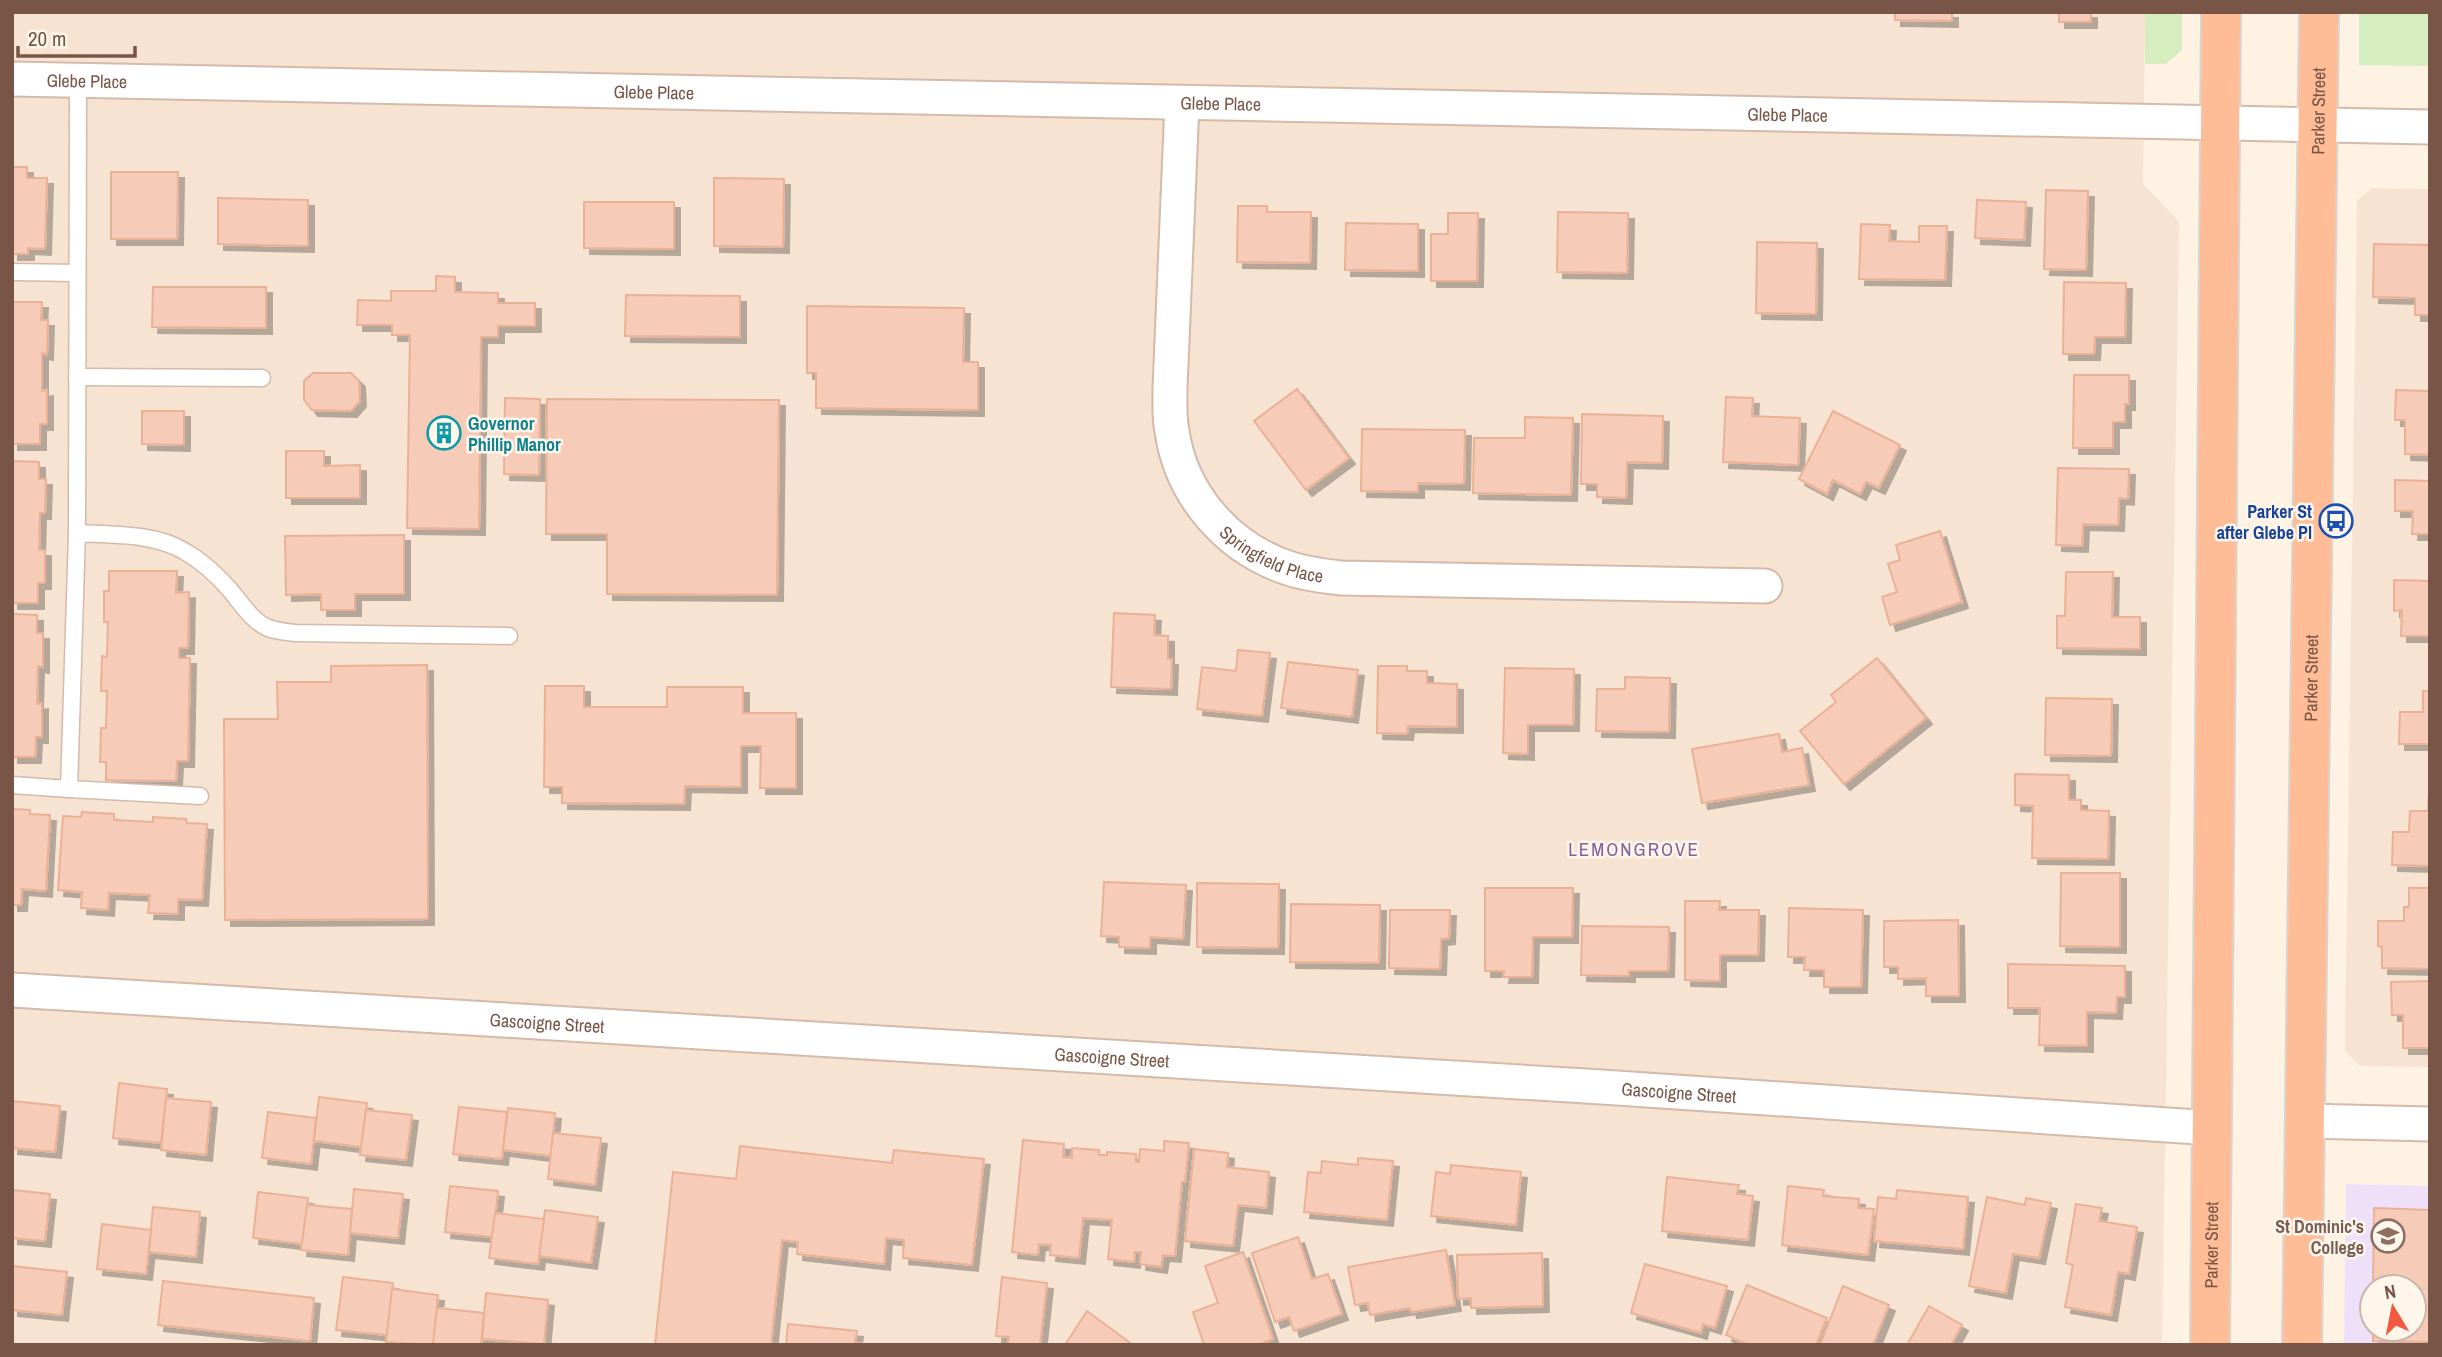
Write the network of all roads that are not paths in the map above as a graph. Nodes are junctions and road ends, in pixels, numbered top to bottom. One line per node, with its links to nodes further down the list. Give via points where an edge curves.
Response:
1 (2221, 12): 6 (highway, Parker Street)
2 (2319, 12): 7 (highway, Parker Street)
3 (12, 79): 4 (street, Glebe Place)
4 (78, 80): 5 (street, Glebe Place); 10 (lane)
5 (1182, 103): 6 (street, Glebe Place); 14 (street, Springfield Place, via 1171,431 1194,494 1226,532 1288,568 1341,579)
6 (2220, 124): 7 (street, Glebe Place); 22 (highway, Parker Street)
7 (2318, 125): 8 (street, Glebe Place); 20 (highway, Parker Street)
8 (2430, 127)
9 (12, 272): 10 (lane)
10 (78, 273): 11 (lane)
11 (77, 376): 12 (lane); 13 (lane)
12 (262, 378)
13 (77, 533): 15 (lane, via 150,540 181,549 205,564 268,628 295,634); 17 (lane)
14 (1765, 586)
15 (509, 636)
16 (12, 785): 17 (lane)
17 (69, 789): 18 (lane)
18 (200, 796)
19 (12, 990): 22 (street, Gascoigne Street)
20 (2305, 1121): 21 (street); 24 (highway, Parker Street)
21 (2430, 1124)
22 (2212, 1128): 23 (highway, Parker Street)
23 (2210, 1345)
24 (2302, 1345)

